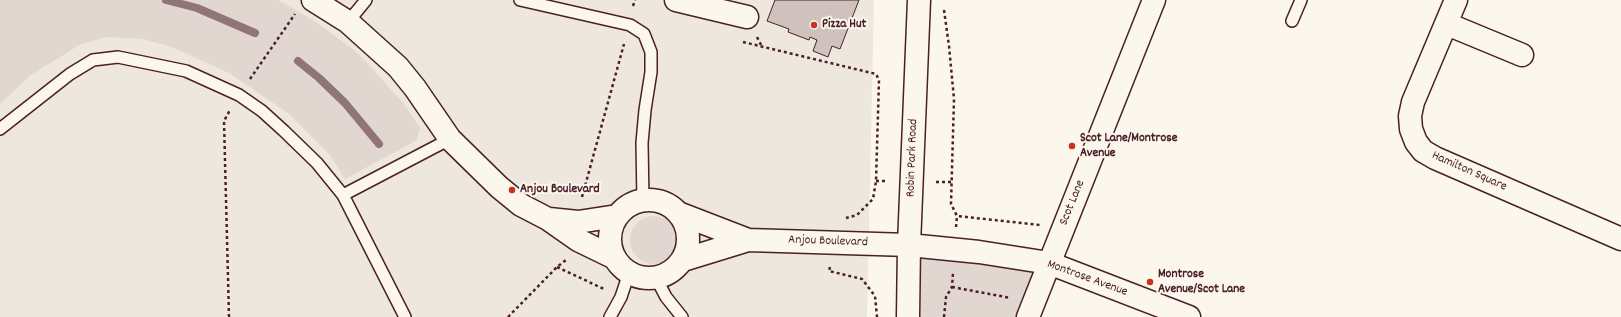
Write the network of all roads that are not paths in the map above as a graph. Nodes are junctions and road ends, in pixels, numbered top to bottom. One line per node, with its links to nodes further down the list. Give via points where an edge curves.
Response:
1 (366, 0): 11 (lane)
2 (520, 0): 17 (lane, via 630,25 644,34 651,52 651,72 642,144)
3 (676, 0): 9 (street)
4 (919, 0): 23 (street, Robin Park Road)
5 (1154, 0): 25 (street, Scot Lane)
6 (1301, 0): 10 (lane)
7 (1456, 0): 12 (street, Hamilton Square)
8 (305, 6): 11 (street)
9 (747, 17)
10 (1292, 21)
11 (348, 22): 15 (street, via 398,67)
12 (1447, 24): 13 (street); 21 (street, Hamilton Square, via 1413,102 1410,122 1416,142 1435,158)
13 (1522, 55)
14 (0, 129): 16 (lane, via 70,74 93,60 118,57 186,71 239,95 290,136 318,163)
15 (450, 139): 16 (lane); 20 (street, via 521,205)
16 (343, 195): 29 (lane)
17 (643, 201): 18 (street, Anjou Boulevard, via 656,201 668,205); 19 (street, via 633,203)
18 (678, 213): 22 (street, Anjou Boulevard); 24 (street, Anjou Boulevard, via 684,221 689,241)
19 (617, 216): 20 (street); 26 (street, via 610,236 611,248)
20 (578, 231): 26 (street)
21 (1621, 239)
22 (748, 240): 23 (street, Anjou Boulevard); 24 (street, Anjou Boulevard)
23 (909, 245): 25 (street, Montrose Avenue, via 979,252); 32 (street, Robin Park Road)
24 (683, 260): 27 (street, Anjou Boulevard, via 667,275)
25 (1049, 264): 28 (street, Scot Lane); 33 (street, Montrose Avenue)
26 (622, 265): 27 (street, via 647,279); 30 (lane, via 621,297)
27 (656, 278): 31 (lane, via 666,298)
28 (1031, 310)
29 (405, 317)
30 (610, 317)
31 (682, 317)
32 (908, 317)
33 (1189, 317)

